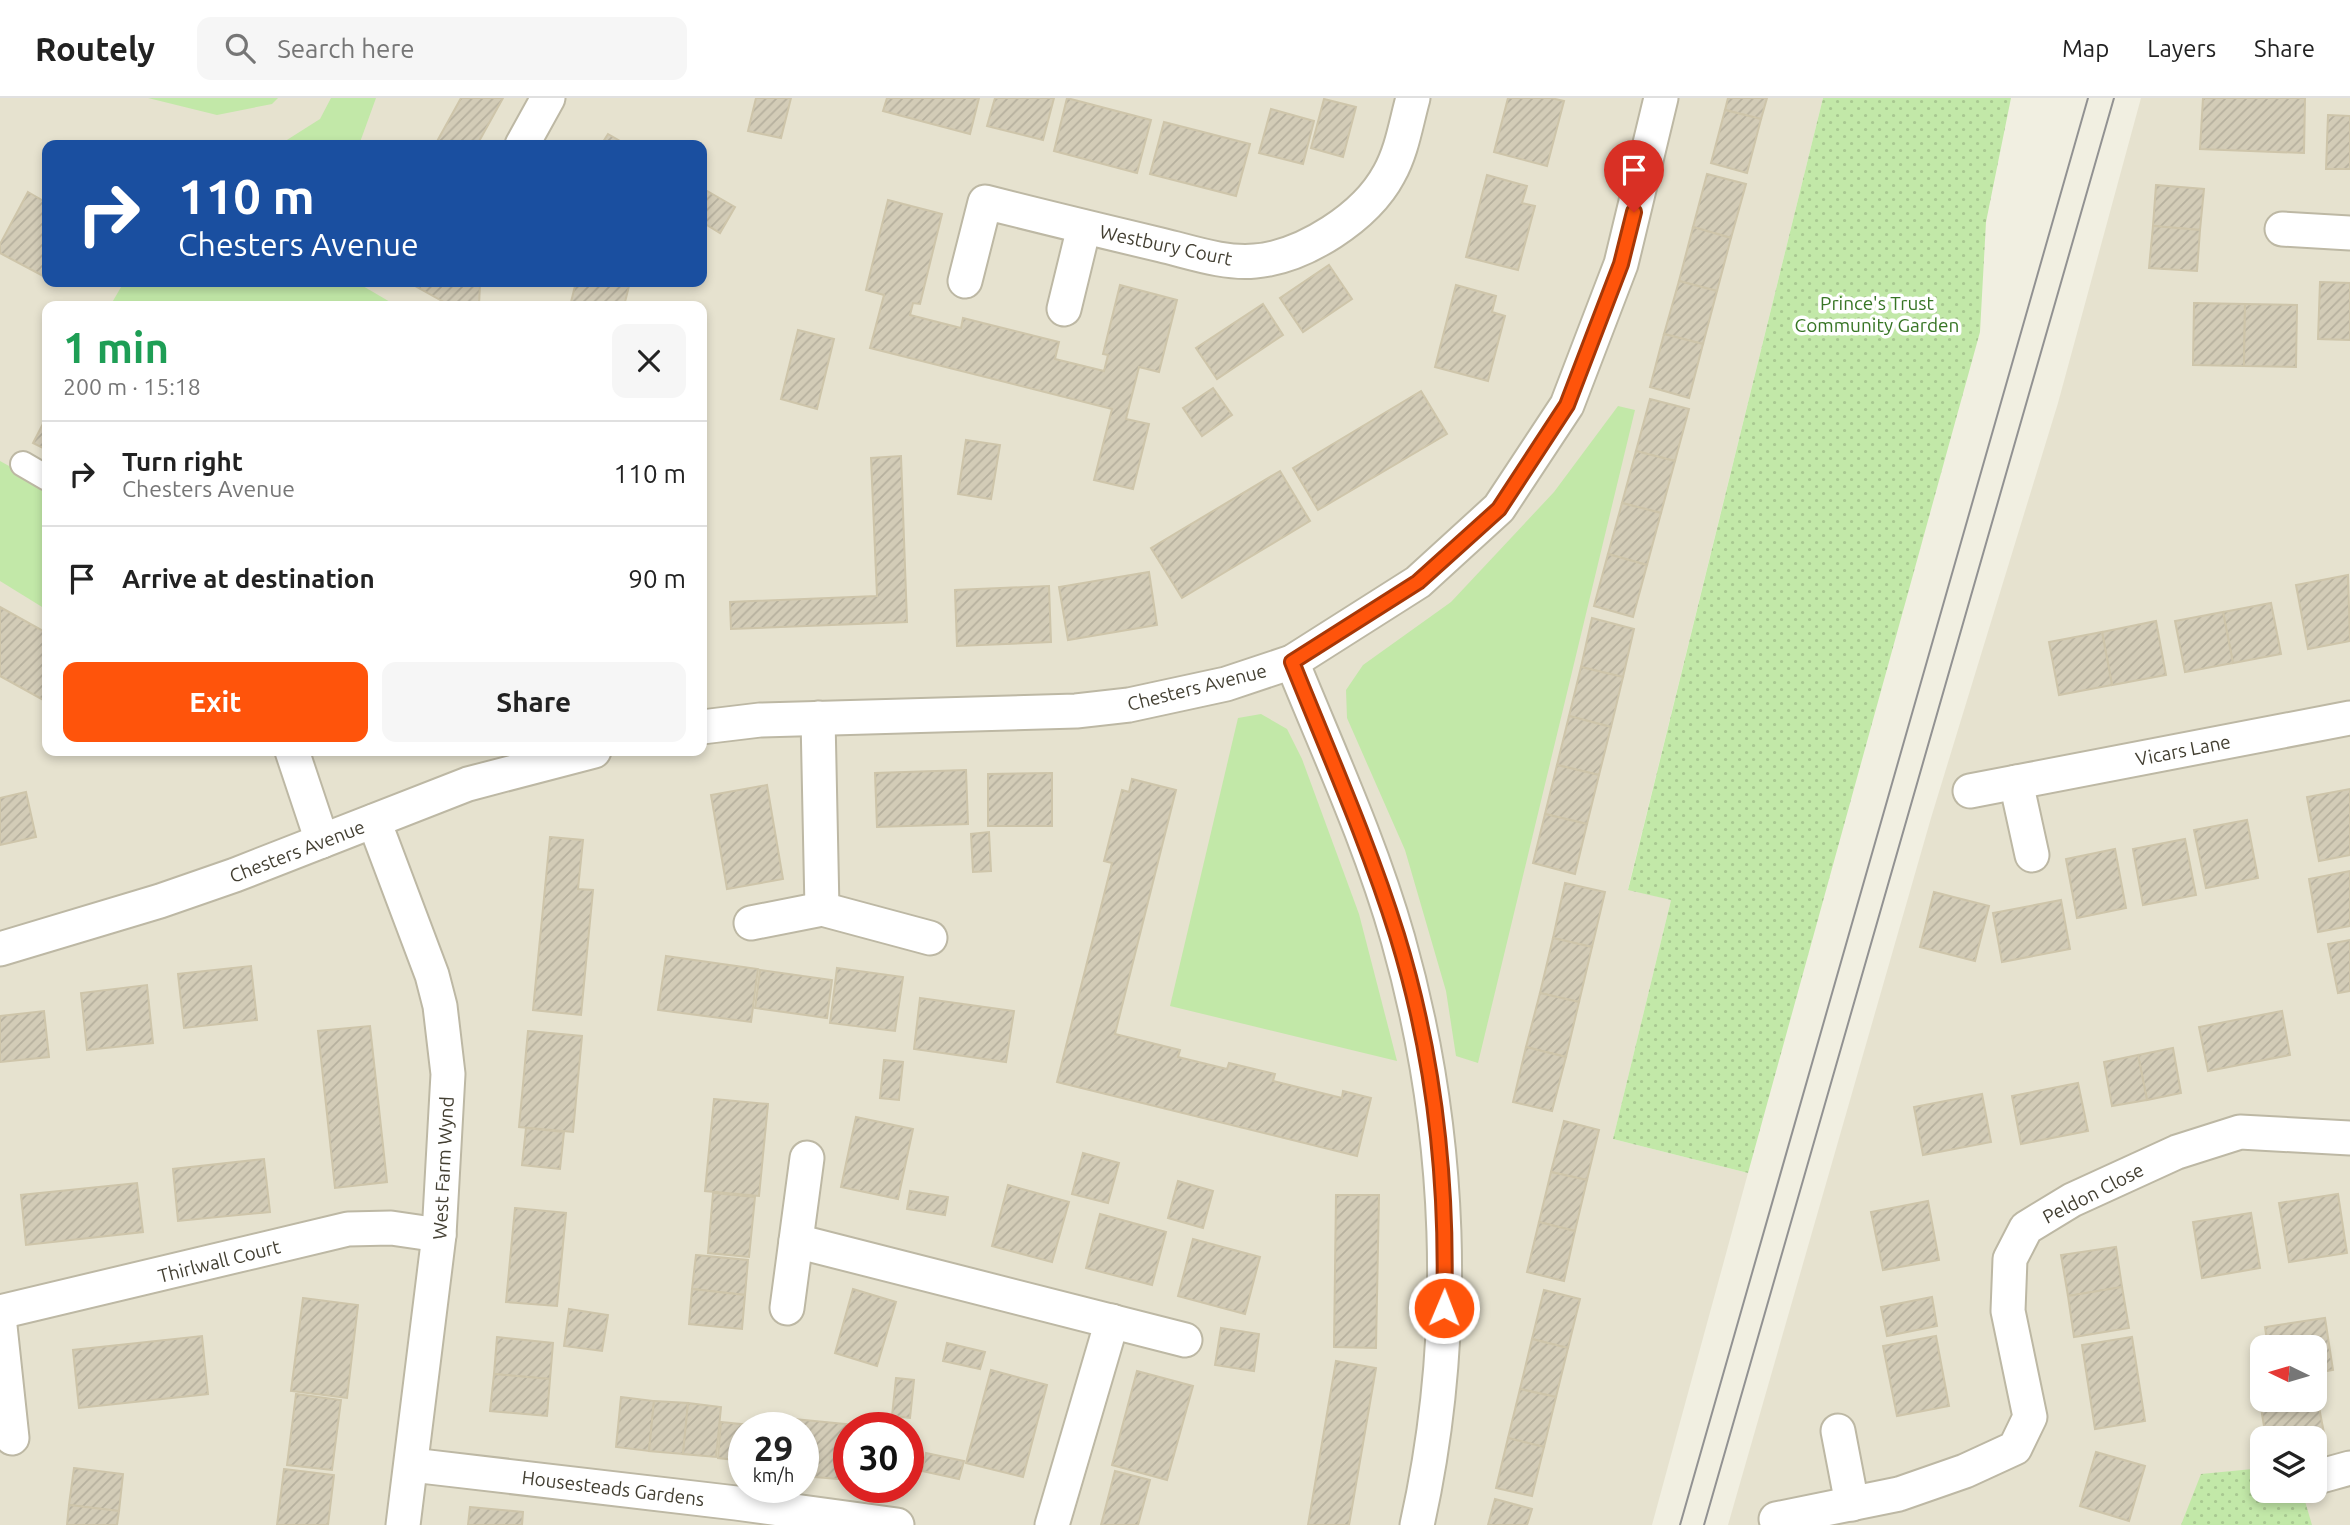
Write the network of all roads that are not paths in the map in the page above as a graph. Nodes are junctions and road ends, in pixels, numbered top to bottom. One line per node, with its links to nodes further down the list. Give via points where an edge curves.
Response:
1 (548, 98): 4 (street)
2 (1413, 98): 5 (street, Westbury Court, via 1390,174 1374,197 1355,216 1291,253 1253,262 1234,261)
3 (1661, 98): 12 (street, Chesters Avenue, via 1621,264 1567,405 1499,509 1418,582)
4 (525, 140)
5 (1084, 227): 8 (street, Westbury Court, via 985,202); 9 (street, Westbury Court)
6 (2282, 229): 7 (street)
7 (2350, 233)
8 (965, 281)
9 (1064, 309)
10 (23, 464): 11 (street)
11 (42, 475)
12 (1292, 662): 13 (street, Chesters Avenue, via 1226,684 1129,705 1076,711); 44 (street, via 1398,937 1438,1132 1444,1210 1443,1351 1437,1415)
13 (818, 718): 15 (street, Chesters Avenue); 23 (street)
14 (2350, 718): 18 (street, Vicars Lane)
15 (707, 726)
16 (294, 756): 21 (street)
17 (575, 756): 20 (street, Chesters Avenue, via 468,784)
18 (2016, 782): 19 (street, Vicars Lane); 22 (street)
19 (1970, 790)
20 (374, 821): 21 (street, Chesters Avenue); 29 (street, West Farm Wynd, via 422,945 440,1006 448,1074)
21 (322, 841): 26 (street, Chesters Avenue, via 160,901)
22 (2032, 855)
23 (822, 909): 24 (street); 25 (street)
24 (751, 923)
25 (930, 938)
26 (0, 948)
27 (2350, 1139): 39 (street, Peldon Close, via 2240,1132 2177,1152 2073,1200 2026,1228 2010,1259 2008,1311 2030,1417 2015,1448 1899,1494)
28 (807, 1158): 30 (street)
29 (439, 1235): 32 (street, Thirlwall Court, via 391,1228 348,1229); 38 (street, West Farm Wynd)
30 (796, 1241): 31 (street); 33 (street)
31 (787, 1308)
32 (0, 1312)
33 (1112, 1321): 35 (street); 43 (street)
34 (0, 1326): 37 (street)
35 (1185, 1340)
36 (1838, 1431): 39 (street)
37 (12, 1438)
38 (411, 1465): 41 (street, West Farm Wynd); 42 (street, Housesteads Gardens)
39 (1852, 1504): 40 (street, Peldon Close)
40 (1776, 1518)
41 (403, 1525)
42 (897, 1525)
43 (1052, 1525)
44 (1417, 1525)

